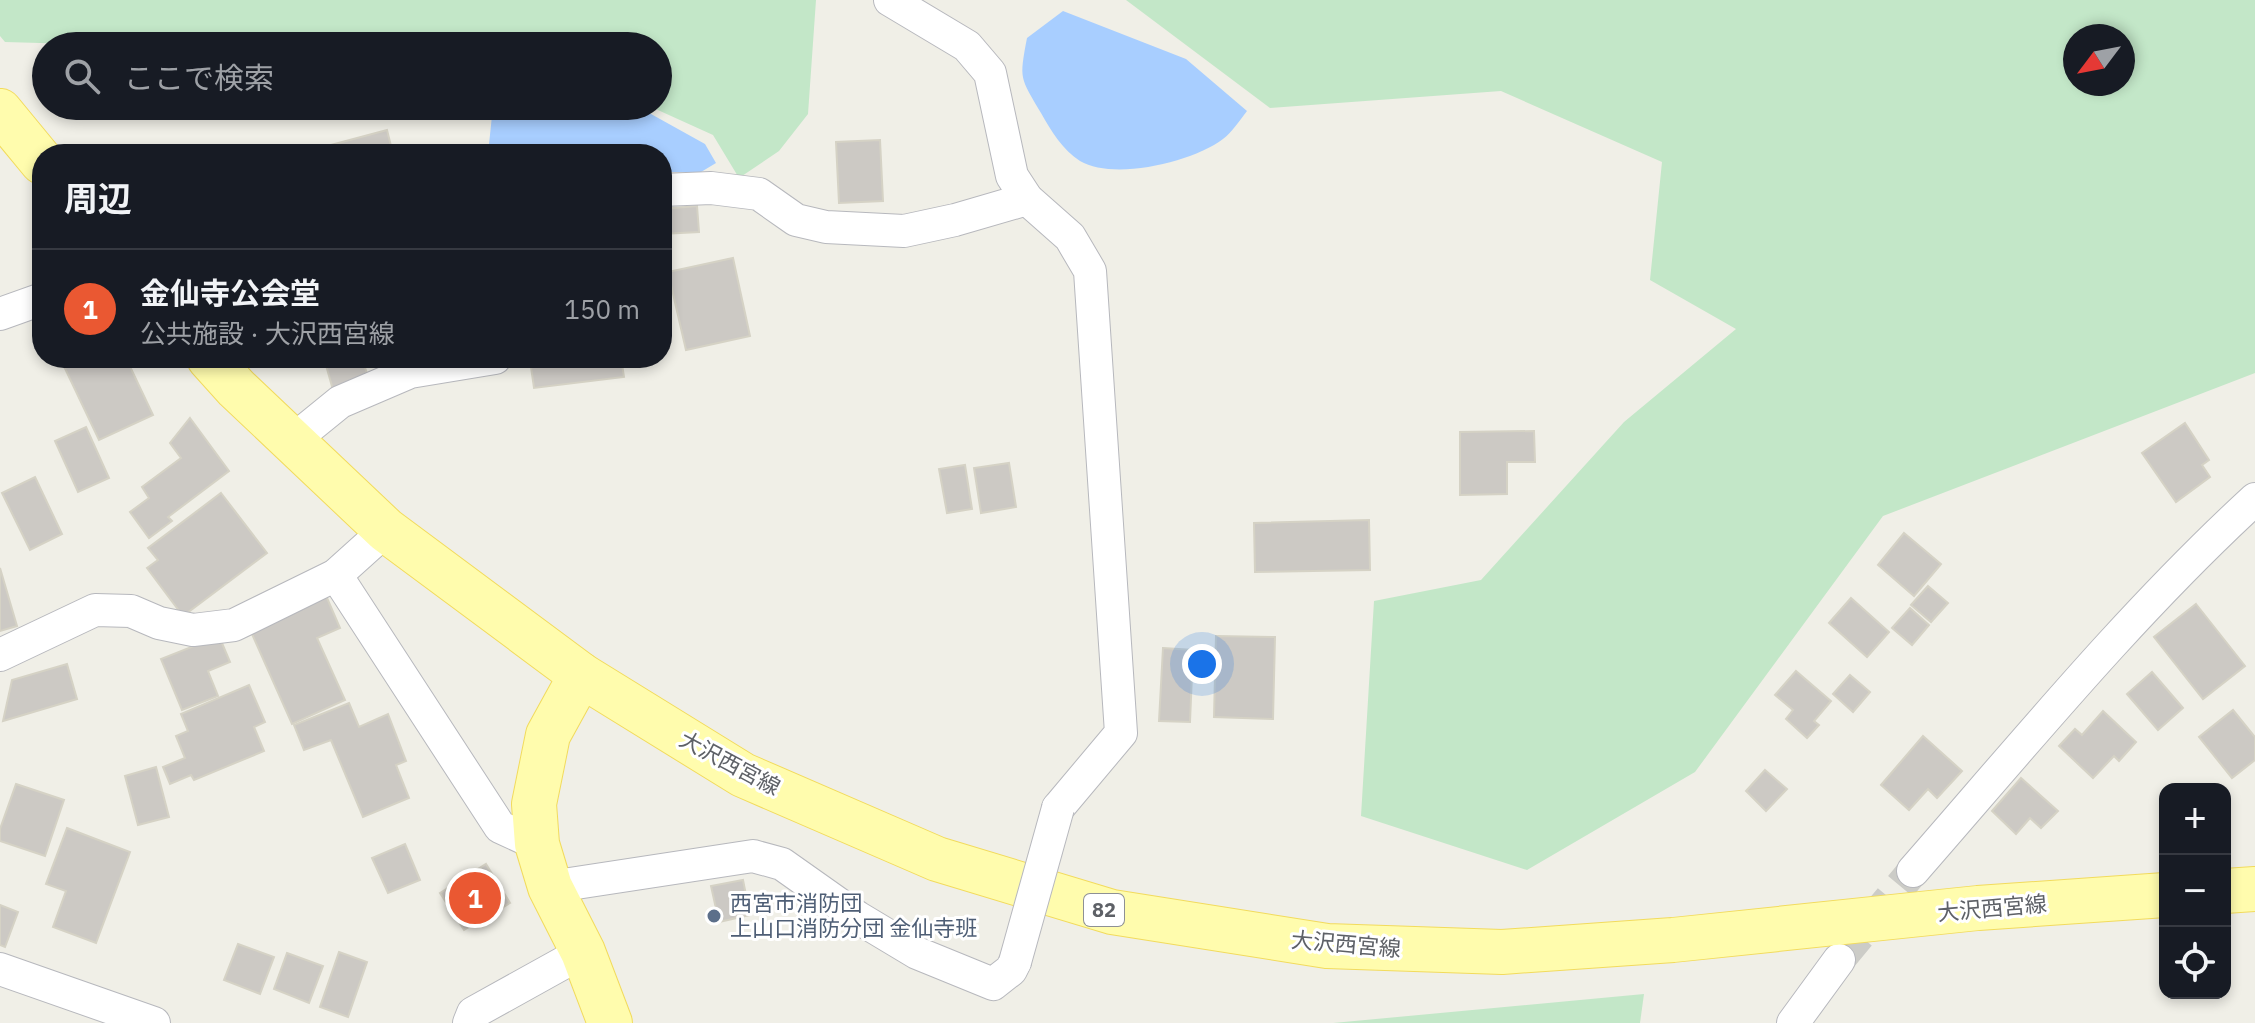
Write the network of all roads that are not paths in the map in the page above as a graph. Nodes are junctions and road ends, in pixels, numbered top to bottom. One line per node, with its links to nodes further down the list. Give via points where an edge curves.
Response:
1 (890, 0): 5 (street, via 967,46 990,73 1012,176)
2 (0, 111): 3 (main road)
3 (32, 150)
4 (672, 190): 5 (street, via 759,194 796,220 904,231)
5 (1027, 199): 18 (street, bridge, via 1070,237 1090,271 1121,733 1058,808 1011,970 993,984 929,958 857,917 782,864 753,856)
6 (32, 303): 7 (street)
7 (0, 314)
8 (218, 368): 10 (main road, 大沢西宮線 / 82)
9 (434, 368): 10 (street, via 410,372 340,402)
10 (292, 441): 12 (main road, 大沢西宮線 / 82)
11 (2255, 499): 17 (street, via 2096,663)
12 (386, 530): 13 (street); 15 (main road, 大沢西宮線 / 82)
13 (336, 575): 14 (street, via 234,625 193,630 131,611 95,610); 16 (street, via 500,827)
14 (0, 655)
15 (581, 675): 16 (main road, via 548,735 534,804); 21 (main road, 大沢西宮線 / 82, via 743,775 937,859 1112,912 1327,946 1502,952)
16 (537, 844): 18 (main road)
17 (1913, 871)
18 (550, 887): 22 (main road)
19 (2255, 889): 20 (main road)
20 (2231, 891)
21 (2159, 895)
22 (583, 952): 26 (street, via 473,1013); 27 (main road)
23 (1839, 960): 28 (street)
24 (0, 969): 25 (street)
25 (154, 1023)
26 (469, 1023)
27 (610, 1023)
28 (1793, 1023)

